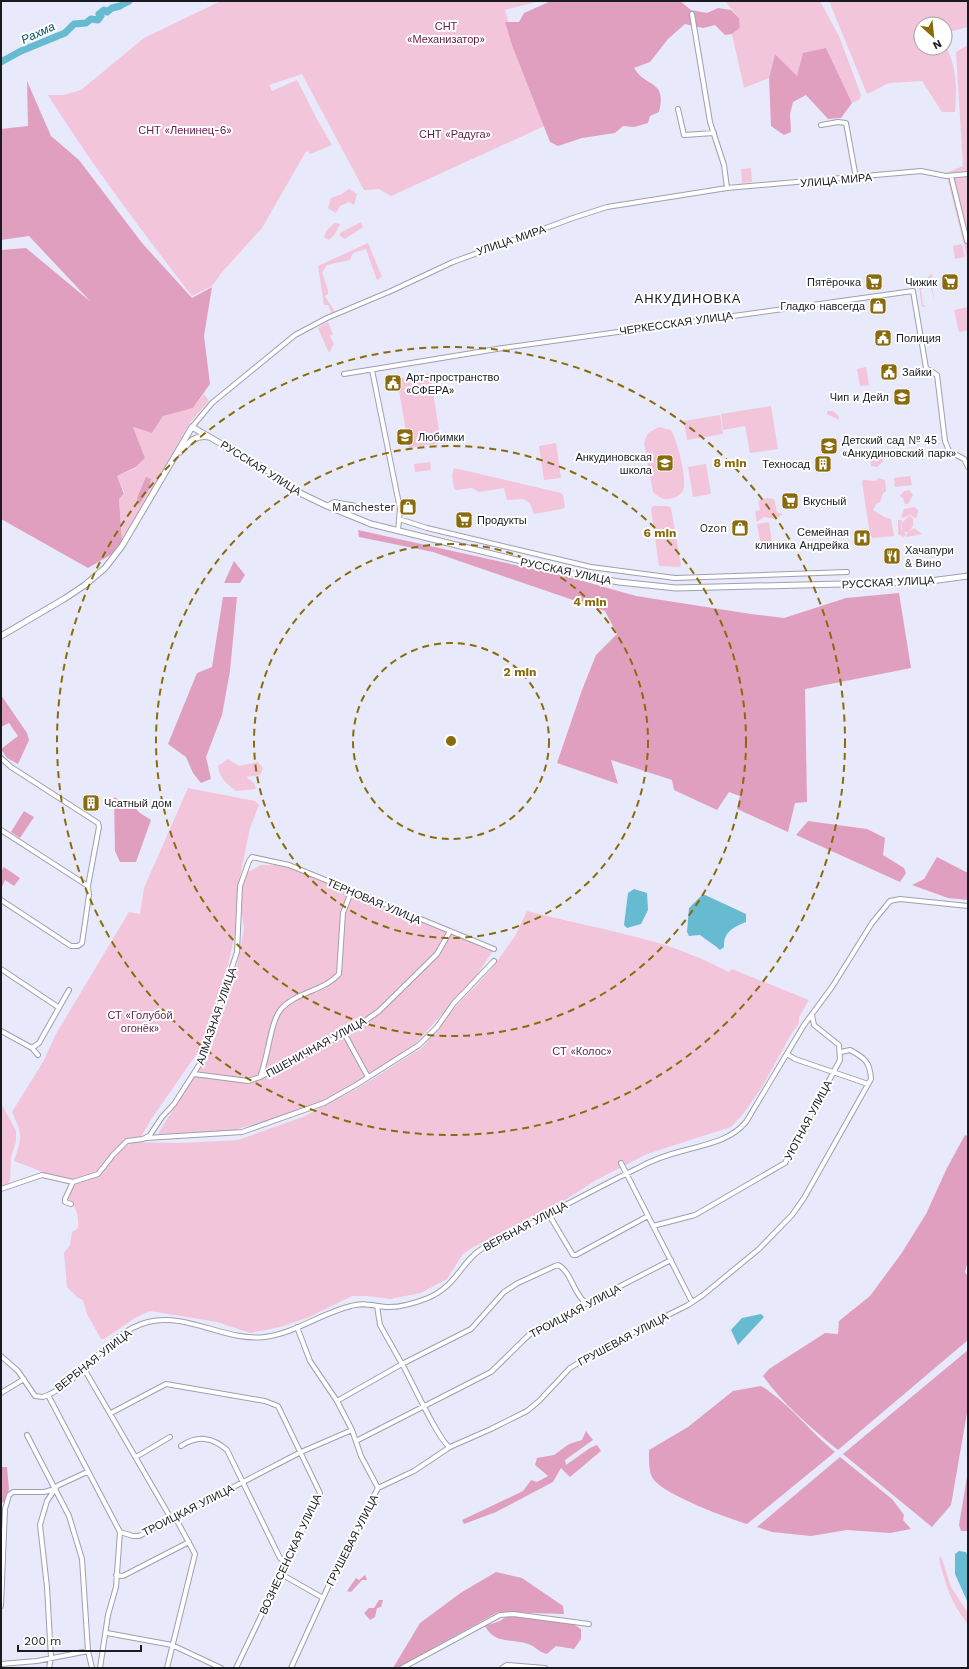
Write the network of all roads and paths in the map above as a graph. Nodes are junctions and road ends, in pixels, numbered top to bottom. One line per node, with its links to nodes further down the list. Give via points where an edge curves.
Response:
1 (692, 14): 4 (street)
2 (678, 109): 4 (street, via 684,135)
3 (821, 125): 7 (street, via 846,123)
4 (714, 133): 8 (street, via 724,165)
5 (968, 174): 6 (street, УЛИЦА МИРА)
6 (950, 176): 7 (street, УЛИЦА МИРА, via 921,172); 9 (street)
7 (856, 178): 8 (street, УЛИЦА МИРА)
8 (727, 188): 12 (street, УЛИЦА МИРА, via 608,206 467,256 295,335 218,398)
9 (967, 242)
10 (372, 370): 11 (street, ЧЕРКЕССКАЯ УЛИЦА); 15 (street, ЧЕРКЕССКАЯ УЛИЦА, via 504,348 912,291 926,368 937,375 945,441 949,451 964,459); 18 (street, via 400,509)
11 (344, 374)
12 (192, 427): 13 (street, РУССКАЯ УЛИЦА); 14 (street)
13 (216, 439): 14 (street, via 204,436 193,439); 16 (street, РУССКАЯ УЛИЦА, via 302,494)
14 (172, 460): 22 (street, via 122,546 105,568 64,599)
15 (968, 467)
16 (327, 506): 17 (street, via 334,502); 19 (street, РУССКАЯ УЛИЦА, via 371,524)
17 (356, 506)
18 (399, 519): 19 (street); 20 (street, via 591,567 675,578)
19 (398, 531): 21 (street, РУССКАЯ УЛИЦА, via 578,575 676,588 923,582)
20 (847, 572)
21 (968, 576)
22 (1, 636)
23 (2, 760): 26 (street, via 98,823)
24 (1, 830): 26 (street)
25 (250, 859): 27 (street, ТЕРНОВАЯ УЛИЦА, via 289,865); 46 (street, АЛМАЗНАЯ УЛИЦА, via 239,893 237,952 201,1062)
26 (88, 886): 28 (street, via 82,943 78,946 70,946)
27 (351, 892): 30 (street, ТЕРНОВАЯ УЛИЦА); 47 (street, via 343,913 339,974 334,980 291,1002 281,1010)
28 (1, 900)
29 (968, 906): 36 (street, ВЕРБНАЯ УЛИЦА, via 900,899 890,901 872,922)
30 (449, 932): 31 (street, ТЕРНОВАЯ УЛИЦА); 40 (street, ПШЕНИЧНАЯ УЛИЦА, via 437,954 389,1002)
31 (494, 950)
32 (494, 961): 48 (street, via 454,1003 428,1037)
33 (1, 969): 35 (street)
34 (69, 990): 35 (street)
35 (58, 1008): 37 (street)
36 (812, 1015): 42 (street, via 814,1025 839,1045); 43 (street, ВЕРБНАЯ УЛИЦА)
37 (51, 1019): 38 (street); 41 (street, via 39,1043)
38 (57, 1022)
39 (1, 1031): 41 (street)
40 (344, 1033): 47 (street, ПШЕНИЧНАЯ УЛИЦА); 48 (street)
41 (32, 1048): 44 (street)
42 (841, 1052): 45 (street, УЮТНАЯ УЛИЦА, via 840,1060); 49 (street, ГРУШЕВАЯ УЛИЦА, via 850,1050 861,1056 870,1067 871,1079)
43 (787, 1054): 45 (street); 52 (street, ВЕРБНАЯ УЛИЦА, via 740,1130 724,1138 683,1150)
44 (38, 1055)
45 (833, 1072): 49 (street); 58 (street, УЮТНАЯ УЛИЦА, via 785,1163 695,1215)
46 (194, 1074): 47 (street, ПШЕНИЧНАЯ УЛИЦА, via 248,1082); 50 (street, АЛМАЗНАЯ УЛИЦА)
47 (260, 1077)
48 (368, 1078): 50 (street, via 316,1106 249,1130 225,1134)
49 (868, 1084): 60 (street, ГРУШЕВАЯ УЛИЦА, via 804,1198 792,1214 759,1249)
50 (146, 1138): 53 (street, via 127,1141 98,1174)
51 (621, 1163): 52 (street)
52 (627, 1174): 56 (street, ВЕРБНАЯ УЛИЦА); 57 (street)
53 (73, 1182): 54 (street, via 42,1175); 55 (street, via 65,1199 65,1202)
54 (1, 1189)
55 (71, 1204)
56 (548, 1214): 57 (street, via 573,1255); 62 (street, ВЕРБНАЯ УЛИЦА, via 481,1249 449,1286 437,1294 398,1307)
57 (648, 1216): 58 (street)
58 (652, 1226): 59 (street)
59 (671, 1260): 60 (street); 61 (street, ТРОИЦКАЯ УЛИЦА)
60 (692, 1302): 78 (street, ГРУШЕВАЯ УЛИЦА, via 610,1344 570,1368 527,1411)
61 (586, 1303): 65 (street, via 579,1298 563,1269 558,1265 504,1292 471,1330); 71 (street, ТРОИЦКАЯ УЛИЦА, via 533,1331 491,1372)
62 (377, 1306): 63 (street, ВЕРБНАЯ УЛИЦА, via 351,1305); 65 (street, via 380,1325)
63 (297, 1327): 66 (street, ВЕРБНАЯ УЛИЦА, via 275,1335 253,1338 177,1321 148,1322 126,1332); 70 (street, via 310,1361)
64 (1, 1356): 67 (street, via 14,1366)
65 (402, 1364): 70 (street); 71 (street)
66 (82, 1369): 69 (street, ВЕРБНАЯ УЛИЦА); 72 (street)
67 (24, 1379): 68 (street); 69 (street, ВЕРБНАЯ УЛИЦА, via 35,1396)
68 (1, 1393)
69 (48, 1395): 81 (street)
70 (337, 1401): 73 (street)
71 (425, 1406): 76 (street, ТРОИЦКАЯ УЛИЦА); 78 (street, via 443,1443)
72 (111, 1413): 79 (street, ВОЗНЕСЕНСКАЯ УЛИЦА, via 166,1384 265,1400 278,1406); 80 (street)
73 (352, 1430): 76 (street); 79 (street, ТРОИЦКАЯ УЛИЦА)
74 (27, 1435): 84 (street)
75 (170, 1437): 80 (street)
76 (356, 1441): 83 (street)
77 (181, 1446): 82 (street, via 190,1440 206,1438 219,1443 227,1450)
78 (450, 1447): 83 (street, ГРУШЕВАЯ УЛИЦА, via 414,1471)
79 (301, 1452): 82 (street, ТРОИЦКАЯ УЛИЦА); 88 (street, ВОЗНЕСЕНСКАЯ УЛИЦА, via 320,1492)
80 (136, 1457): 85 (street, via 169,1515)
81 (88, 1472): 84 (street); 86 (street)
82 (242, 1482): 85 (street, ТРОИЦКАЯ УЛИЦА); 88 (street, via 280,1558)
83 (378, 1488): 91 (street, ГРУШЕВАЯ УЛИЦА)
84 (55, 1489): 92 (street, via 44,1492 13,1492 9,1495 5,1508); 96 (street, via 69,1516 82,1559); 97 (street, via 47,1501 40,1529 47,1587)
85 (176, 1517): 86 (street, ТРОИЦКАЯ УЛИЦА, via 139,1536); 87 (street)
86 (120, 1532): 90 (street)
87 (189, 1542): 90 (street, via 123,1576); 95 (street, via 195,1554)
88 (286, 1563): 89 (street, ВОЗНЕСЕНСКАЯ УЛИЦА)
89 (281, 1574): 91 (street); 104 (street, ВОЗНЕСЕНСКАЯ УЛИЦА)
90 (116, 1575): 94 (street)
91 (323, 1598): 105 (street, ГРУШЕВАЯ УЛИЦА)
92 (1, 1606)
93 (589, 1624): 106 (street, via 513,1614 500,1615)
94 (107, 1633): 95 (street); 101 (street)
95 (172, 1645): 102 (street); 103 (street)
96 (88, 1651): 97 (street); 100 (street)
97 (51, 1658): 98 (street); 99 (street)
98 (1, 1664)
99 (49, 1668)
100 (92, 1668)
101 (100, 1668)
102 (167, 1668)
103 (222, 1668)
104 (236, 1668)
105 (291, 1668)
106 (402, 1668)
107 (502, 1668): 108 (street, via 508,1665)
108 (545, 1668)

